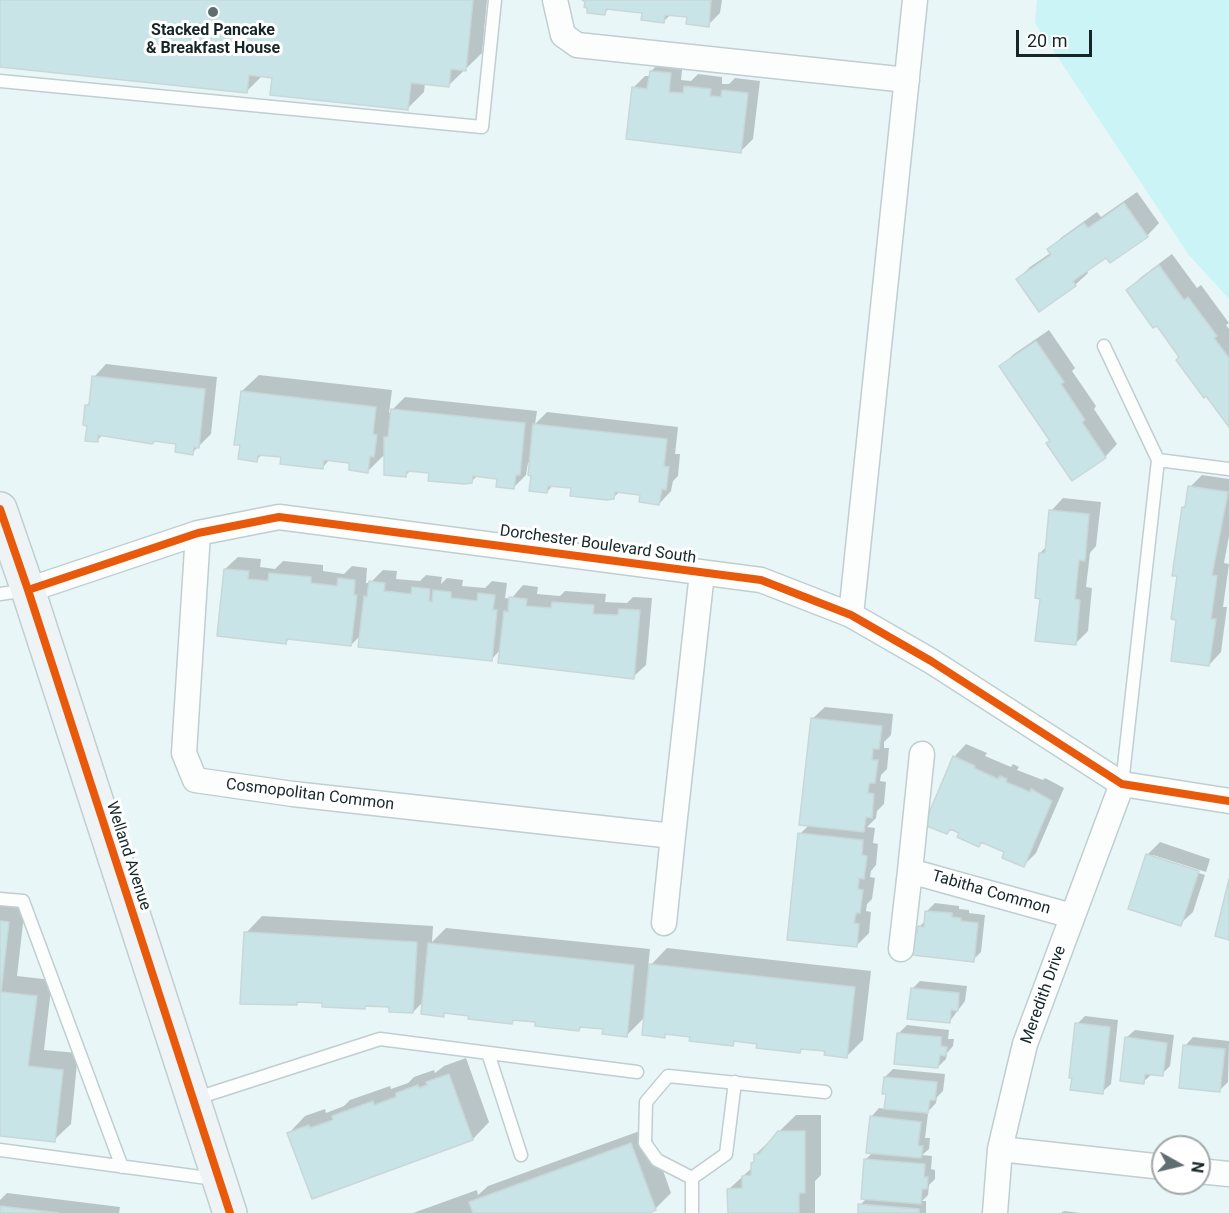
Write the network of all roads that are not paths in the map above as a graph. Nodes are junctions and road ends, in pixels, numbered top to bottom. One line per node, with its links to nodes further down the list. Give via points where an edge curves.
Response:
1 (495, 0): 5 (lane, via 482,127)
2 (555, 0): 4 (street, via 563,35 576,45)
3 (915, 0): 4 (street)
4 (907, 80): 13 (street)
5 (0, 81)
6 (1104, 346): 7 (lane)
7 (1158, 460): 8 (lane); 15 (lane)
8 (1229, 469)
9 (0, 509): 12 (street, Welland Avenue)
10 (198, 532): 11 (street, Dorchester Boulevard South, via 279,517); 12 (street, Dorchester Boulevard South); 17 (street, Cosmopolitan Common, via 184,753 195,780)
11 (702, 573): 13 (street, Dorchester Boulevard South, via 760,580); 17 (street)
12 (14, 592): 27 (street, Welland Avenue)
13 (851, 615): 15 (street, Dorchester Boulevard South, via 931,661)
14 (922, 754): 18 (street, Tabitha Common)
15 (1122, 784): 16 (street); 20 (street, Meredith Drive)
16 (1229, 801)
17 (673, 836): 21 (street)
18 (910, 871): 20 (street, Tabitha Common); 22 (street, Tabitha Common)
19 (0, 898): 32 (lane, via 23,901)
20 (1072, 916): 28 (street, Meredith Drive, via 1025,1044)
21 (664, 923)
22 (901, 949)
23 (488, 1053): 24 (lane); 27 (lane, via 380,1039); 30 (lane)
24 (637, 1072)
25 (735, 1082): 26 (lane); 35 (lane, via 726,1154); 35 (lane, via 668,1076 646,1102 645,1143 657,1160)
26 (825, 1092)
27 (193, 1100): 36 (street, Welland Avenue)
28 (1000, 1149): 31 (street); 39 (street, Meredith Drive)
29 (0, 1150): 32 (lane)
30 (521, 1155)
31 (1151, 1166)
32 (122, 1167): 36 (lane)
33 (1211, 1172): 34 (street)
34 (1229, 1174)
35 (692, 1178): 38 (lane)
36 (219, 1180): 37 (street, Welland Avenue)
37 (230, 1213)
38 (692, 1213)
39 (995, 1213)

